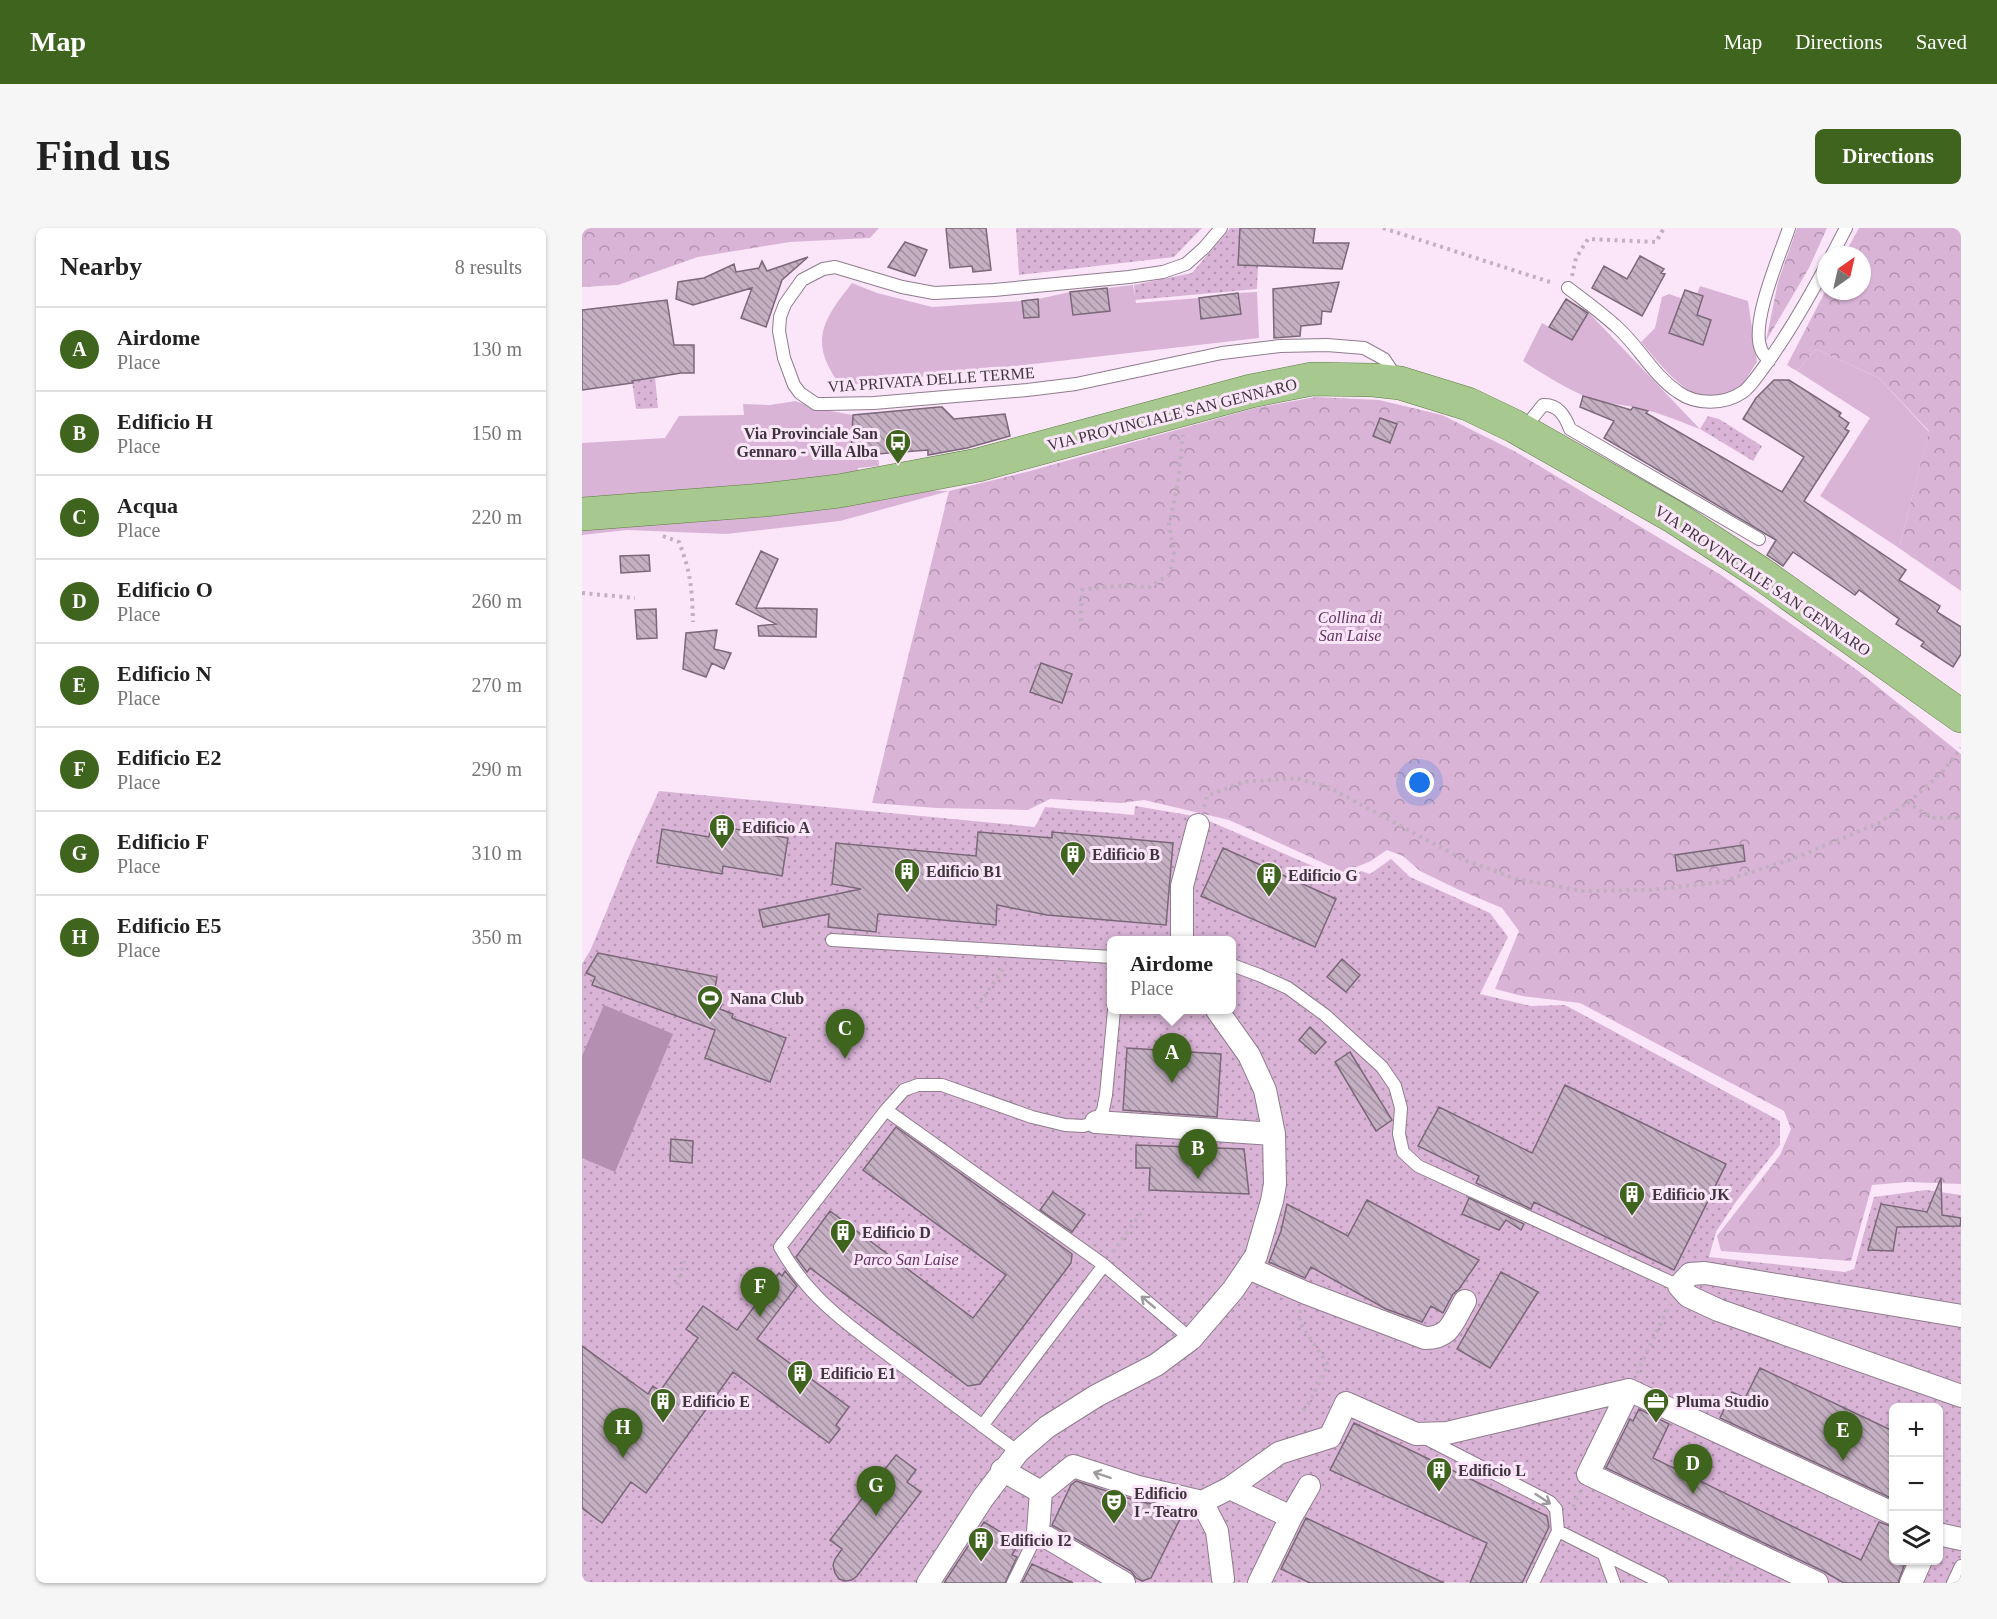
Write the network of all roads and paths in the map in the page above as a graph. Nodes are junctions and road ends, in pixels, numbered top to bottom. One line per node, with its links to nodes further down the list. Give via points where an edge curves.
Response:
1 (1221, 228): 10 (lane, VIA PRIVATA DELLE TERME, via 1185,264 1130,277 934,293 835,267 823,269 802,280 785,304 778,331 784,358 800,393 816,404 886,402 1076,384 1222,352 1280,346 1364,348 1384,359)
2 (1383, 228): 8 (path)
3 (1664, 228): 8 (path, via 1656,242 1588,239 1576,258)
4 (1789, 228): 9 (lane, via 1764,296 1759,336)
5 (1846, 228): 6 (lane)
6 (1837, 246)
7 (1817, 283): 9 (lane)
8 (1568, 288): 9 (lane, via 1619,329 1680,394 1711,402 1727,400 1743,392)
9 (1769, 361)
10 (1400, 383): 11 (main road, VIA PROVINCIALE SAN GENNARO, via 1312,379 1251,390); 12 (main road, VIA PROVINCIALE SAN GENNARO, via 1468,404)
11 (1176, 412): 13 (main road, VIA PROVINCIALE SAN GENNARO, via 978,465 839,491); 18 (path, via 1183,435 1169,525 1174,552 1170,574 1150,587 1082,590)
12 (1522, 431): 15 (lane, via 1543,405 1549,405 1565,416 1570,429); 20 (main road, VIA PROVINCIALE SAN GENNARO, via 1706,537)
13 (582, 514)
14 (659, 536): 19 (path, via 679,542 692,583)
15 (1759, 539)
16 (582, 593): 17 (path)
17 (635, 598)
18 (1081, 621)
19 (693, 622)
20 (1961, 716)
21 (1961, 748): 22 (path, via 1944,771)
22 (1907, 802): 23 (path, via 1932,818); 24 (path, via 1881,822 1764,870 1721,882 1650,890 1582,891 1516,879 1464,860 1330,788 1296,778 1243,782 1207,796)
23 (1961, 818)
24 (1198, 825): 25 (street, via 1182,886)
25 (1182, 936)
26 (832, 940): 27 (lane)
27 (1013, 953): 28 (lane); 30 (path)
28 (1107, 957)
29 (1236, 966): 41 (lane, via 1288,988 1325,1015 1382,1067 1395,1086 1401,1108 1399,1134 1403,1152 1418,1166)
30 (976, 1009)
31 (1114, 1014): 34 (lane, via 1107,1088)
32 (1220, 1014): 35 (street, via 1249,1055 1265,1090)
33 (886, 1110): 34 (lane, via 904,1090 918,1085 942,1085 1032,1118 1065,1125); 38 (lane); 49 (lane, via 780,1247 792,1269 828,1309)
34 (1096, 1122): 35 (street)
35 (1274, 1134): 39 (street, via 1272,1201 1256,1256)
36 (1144, 1209): 38 (path)
37 (684, 1261): 40 (path)
38 (1104, 1265): 45 (lane, one-way to 38); 49 (lane)
39 (1248, 1268): 42 (street); 45 (street)
40 (676, 1285)
41 (1678, 1286): 44 (street, via 1690,1274 1705,1273); 46 (path); 47 (street, via 1710,1307)
42 (1306, 1293): 43 (street, via 1425,1338 1445,1334); 48 (path, via 1300,1303 1300,1323 1328,1365)
43 (1465, 1301)
44 (1961, 1316)
45 (1191, 1339): 51 (street, via 1156,1365 1047,1426)
46 (1629, 1390): 50 (street, via 1448,1433); 57 (street); 72 (street, via 1588,1474)
47 (1961, 1396)
48 (1301, 1413)
49 (982, 1426): 51 (lane)
50 (1416, 1434): 54 (street, via 1346,1403 1330,1437 1279,1453); 60 (lane, one-way to 60, via 1550,1502 1556,1509)
51 (1018, 1452): 52 (street)
52 (1002, 1470): 55 (street); 65 (street)
53 (1309, 1486): 58 (street)
54 (1230, 1488): 56 (street); 58 (street)
55 (1041, 1492): 56 (street, one-way to 55, via 1073,1466); 59 (street)
56 (1202, 1502): 64 (street, via 1217,1531)
57 (1889, 1512)
58 (1291, 1517): 68 (street)
59 (1038, 1532): 66 (lane); 67 (street)
60 (1558, 1532): 61 (lane); 69 (lane)
61 (1604, 1555): 70 (lane); 71 (lane)
62 (1919, 1565): 73 (street)
63 (1961, 1566): 74 (lane)
64 (1222, 1582)
65 (928, 1583)
66 (1013, 1583)
67 (1124, 1583)
68 (1259, 1583)
69 (1533, 1583)
70 (1614, 1583)
71 (1662, 1583)
72 (1816, 1583)
73 (1911, 1583)
74 (1953, 1583)

